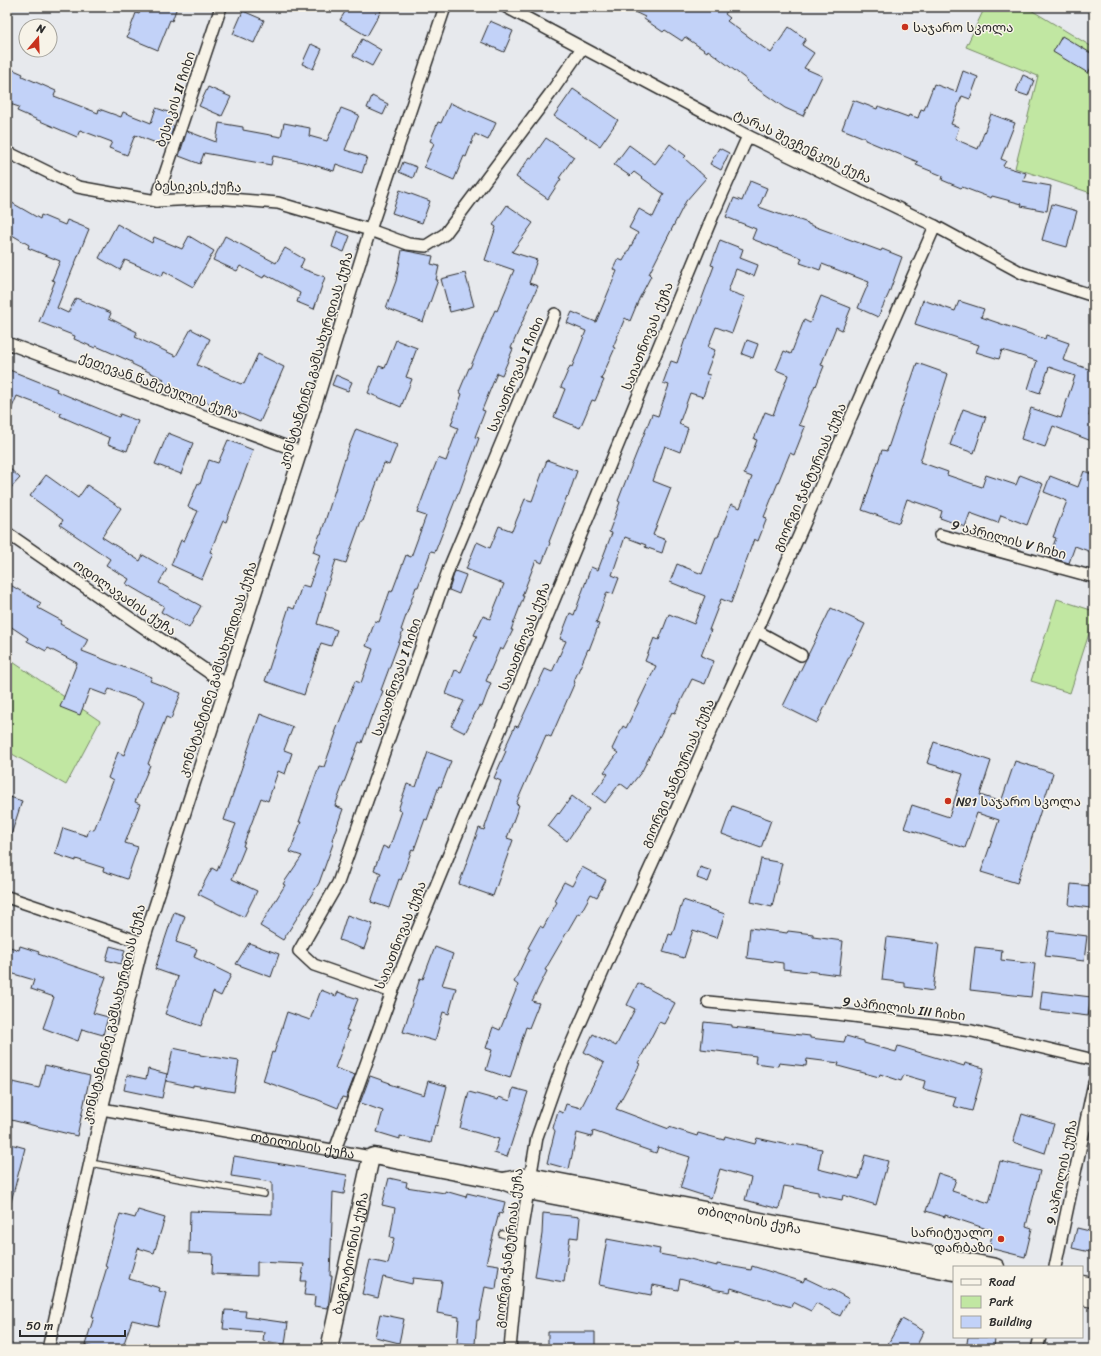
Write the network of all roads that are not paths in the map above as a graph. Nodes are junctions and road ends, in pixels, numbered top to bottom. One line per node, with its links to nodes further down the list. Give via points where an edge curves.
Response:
1 (221, 7): 7 (street, ბესიკის II ჩიხი)
2 (445, 7): 9 (street, კონსტანტინე გამსახურდიას ქუჩა)
3 (506, 7): 4 (street, ტარას შევჩენკოს ქუჩა)
4 (582, 48): 5 (street, ტარას შევჩენკოს ქუჩა); 9 (street, ბესიკის ქუჩა, via 445,234 426,246 408,244)
5 (748, 136): 8 (street, ტარას შევჩენკოს ქუჩა); 22 (street, საიათნოვას ქუჩა, via 712,215)
6 (7, 152): 7 (street, ბესიკის ქუჩა, via 78,187)
7 (156, 201): 9 (street, ბესიკის ქუჩა, via 216,198 278,203)
8 (935, 226): 10 (street, ტარას შევჩენკოს ქუჩა, via 1022,273); 17 (street, გიორგი ჭანტურიას ქუჩა)
9 (370, 230): 13 (street, კონსტანტინე გამსახურდიას ქუჩა)
10 (1094, 296)
11 (555, 314): 22 (street, საიათნოვას I ჩიხი, via 449,568 338,883 300,952 314,965)
12 (7, 344): 13 (street, ქეთევან წამებულის ქუჩა)
13 (301, 452): 19 (street, კონსტანტინე გამსახურდიას ქუჩა)
14 (7, 533): 19 (street, ოდილავაძის ქუჩა)
15 (940, 535): 16 (street, 9 აპრილის V ჩიხი)
16 (1094, 577)
17 (757, 630): 18 (street); 30 (street, გიორგი ჭანტურიას ქუჩა, via 563,1063 537,1137)
18 (801, 655)
19 (227, 685): 21 (street, კონსტანტინე გამსახურდიას ქუჩა)
20 (7, 897): 21 (street)
21 (144, 943): 26 (street, კონსტანტინე გამსახურდიას ქუჩა)
22 (392, 992): 27 (street, საიათნოვას ქუჩა)
23 (708, 1002): 24 (street, 9 აპრილის III ჩიხი, via 837,1014 972,1031)
24 (1094, 1060)
25 (1094, 1083): 35 (street, 9 აპრილის ქუჩა)
26 (102, 1109): 27 (street, თბილისის ქუჩა); 29 (street, კონსტანტინე გამსახურდიას ქუჩა)
27 (335, 1150): 28 (street, თბილისის ქუჩა)
28 (371, 1157): 30 (street, თბილისის ქუჩა); 43 (street, ბაგრატიონის ქუჩა)
29 (90, 1164): 31 (lane); 42 (street, კონსტანტინე გამსახურდიას ქუჩა)
30 (529, 1184): 33 (street, გიორგი ჭანტურიას ქუჩა); 34 (street, თბილისის ქუჩა); 36 (street, თბილისის ქუჩა)
31 (264, 1194)
32 (502, 1234): 33 (lane)
33 (520, 1239): 44 (street, გიორგი ჭანტურიას ქუჩა)
34 (990, 1266)
35 (1055, 1266)
36 (953, 1272)
37 (1083, 1284): 38 (street)
38 (1094, 1286)
39 (1083, 1297): 40 (street)
40 (1094, 1299)
41 (1040, 1338): 45 (street)
42 (48, 1349)
43 (329, 1349)
44 (510, 1349)
45 (1037, 1349)

